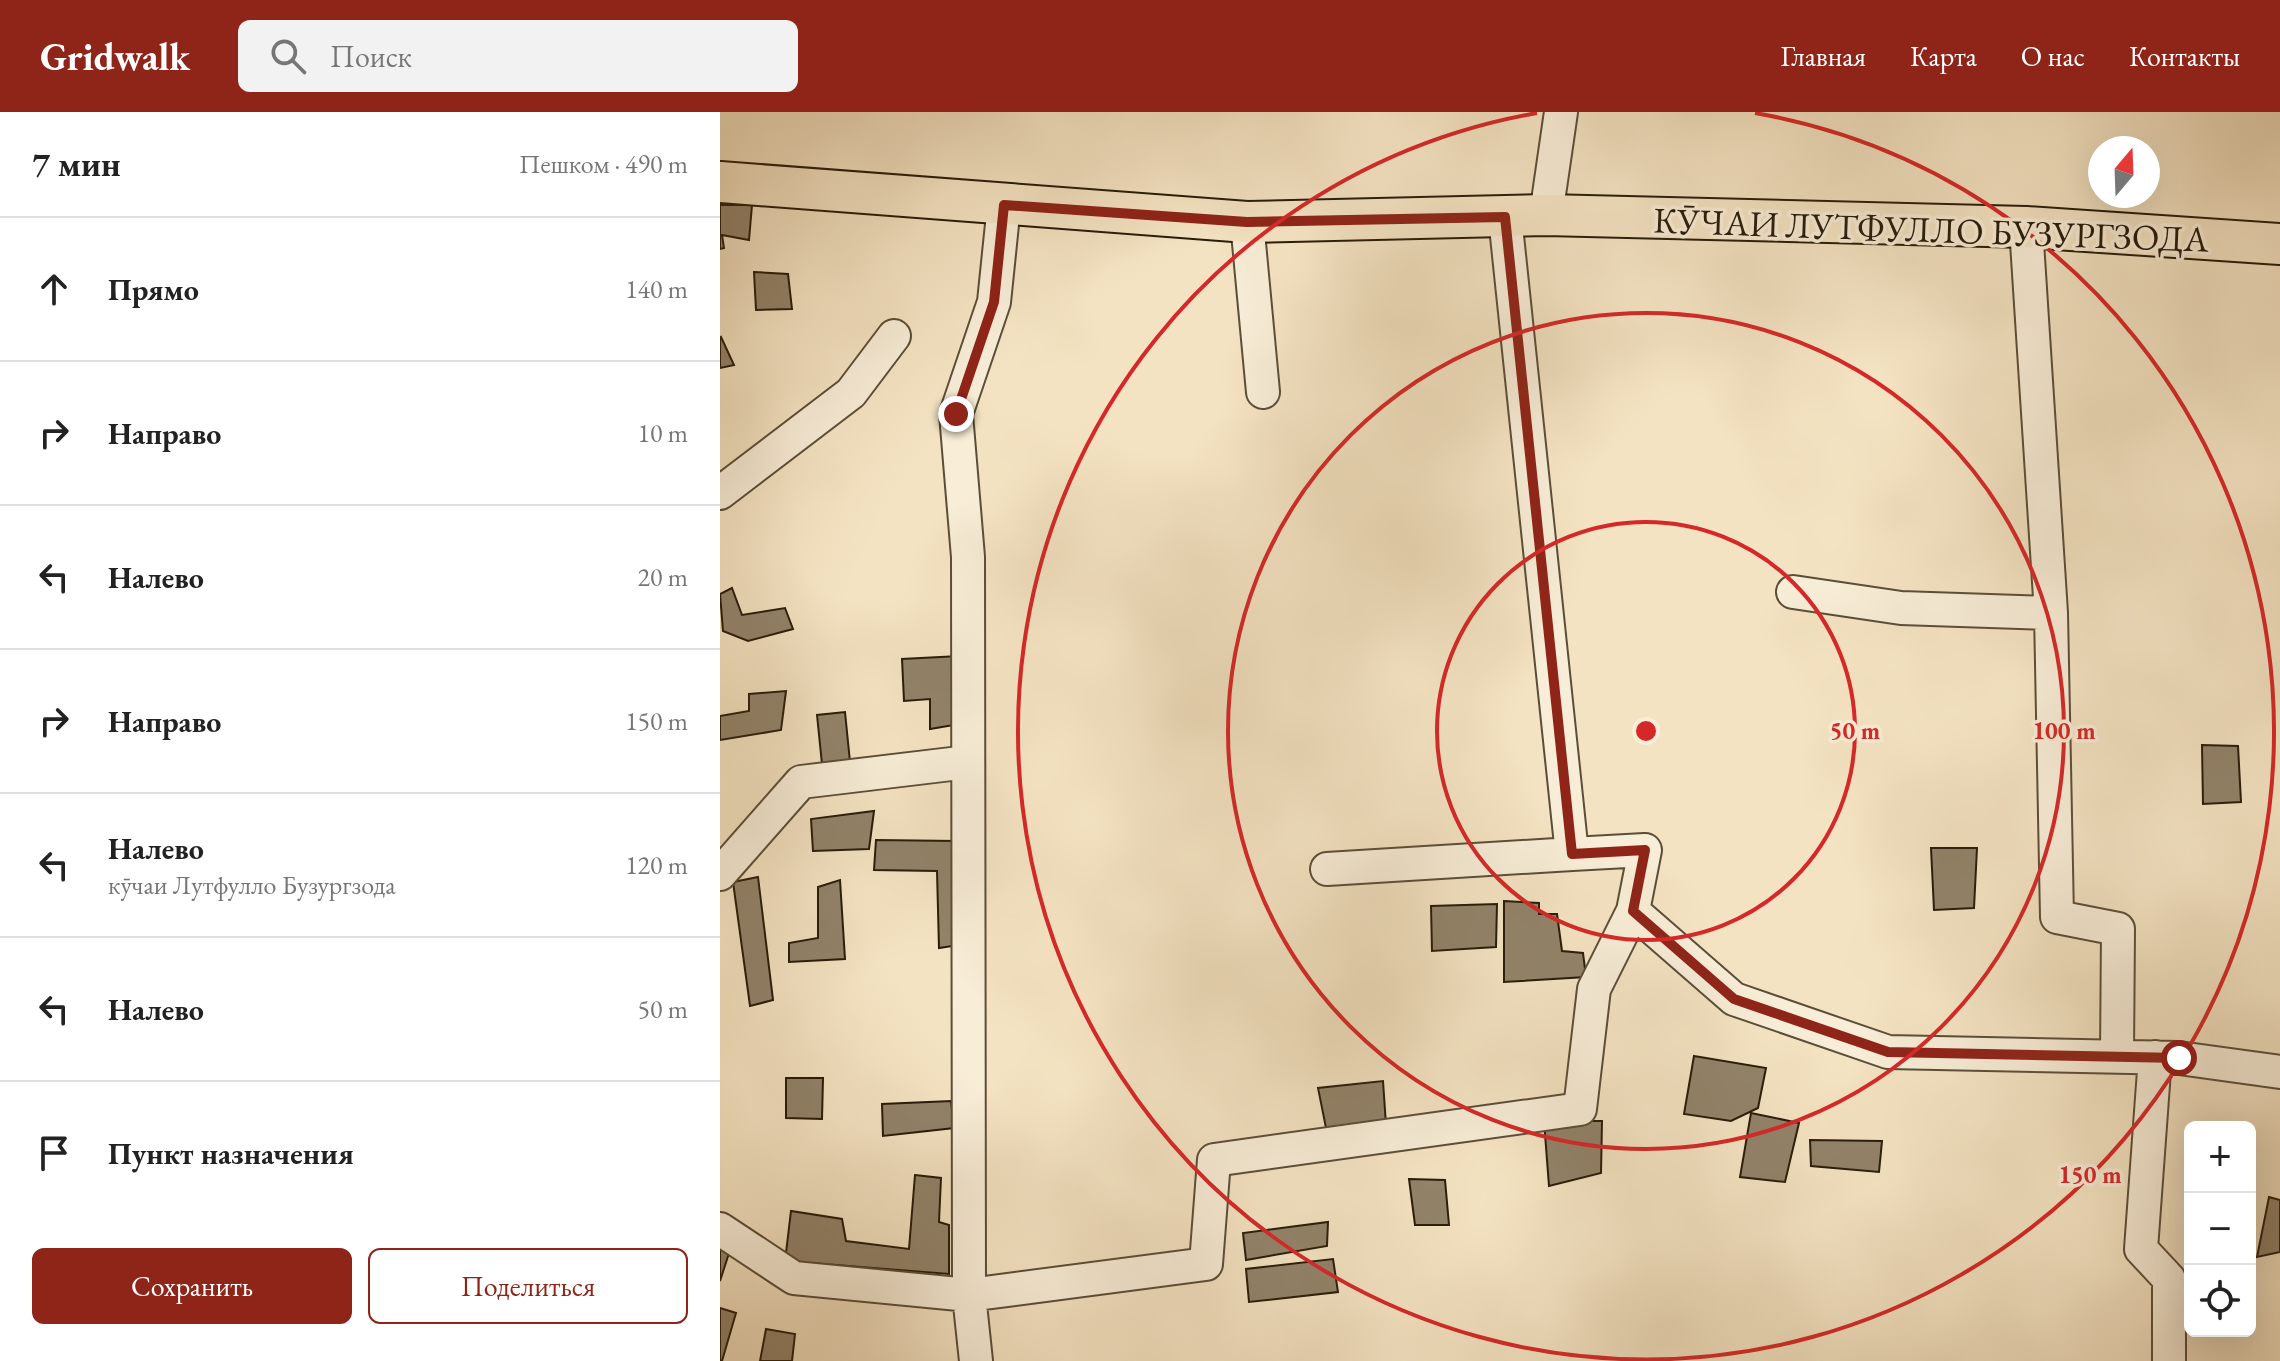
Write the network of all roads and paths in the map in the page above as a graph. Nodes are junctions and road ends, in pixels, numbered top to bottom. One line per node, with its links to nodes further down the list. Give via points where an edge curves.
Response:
1 (1561, 112): 4 (street)
2 (720, 182): 3 (main road, КӮЧАИ ЛУТФУЛЛО БУЗУРГЗОДА)
3 (1004, 205): 6 (main road, КӮЧАИ ЛУТФУЛЛО БУЗУРГЗОДА); 14 (street, via 994,302 956,414 968,557)
4 (1546, 215): 5 (main road, КӮЧАИ ЛУТФУЛЛО БУЗУРГЗОДА); 7 (main road, КӮЧАИ ЛУТФУЛЛО БУЗУРГЗОДА)
5 (1505, 217): 6 (main road, КӮЧАИ ЛУТФУЛЛО БУЗУРГЗОДА); 15 (street)
6 (1247, 222): 10 (street)
7 (2026, 227): 8 (main road, КӮЧАИ ЛУТФУЛЛО БУЗУРГЗОДА); 13 (street)
8 (2280, 244)
9 (894, 336): 11 (street, via 851,393)
10 (1263, 392)
11 (720, 493)
12 (1793, 592): 13 (street, via 1901,608)
13 (2051, 613): 19 (street, via 2057,917 2118,929)
14 (968, 762): 17 (street, via 801,782); 23 (street)
15 (1572, 854): 16 (street); 18 (street, via 1645,850)
16 (1327, 869)
17 (720, 874)
18 (1633, 911): 19 (street, via 1734,999 1888,1052); 23 (street, via 1594,989 1580,1109 1214,1160 1206,1264)
19 (2117, 1056): 20 (street)
20 (2155, 1057): 21 (street); 25 (street, via 2141,1249 2169,1279)
21 (2280, 1072)
22 (720, 1229): 23 (street, via 794,1278)
23 (969, 1295): 24 (street)
24 (976, 1361)
25 (2169, 1361)

